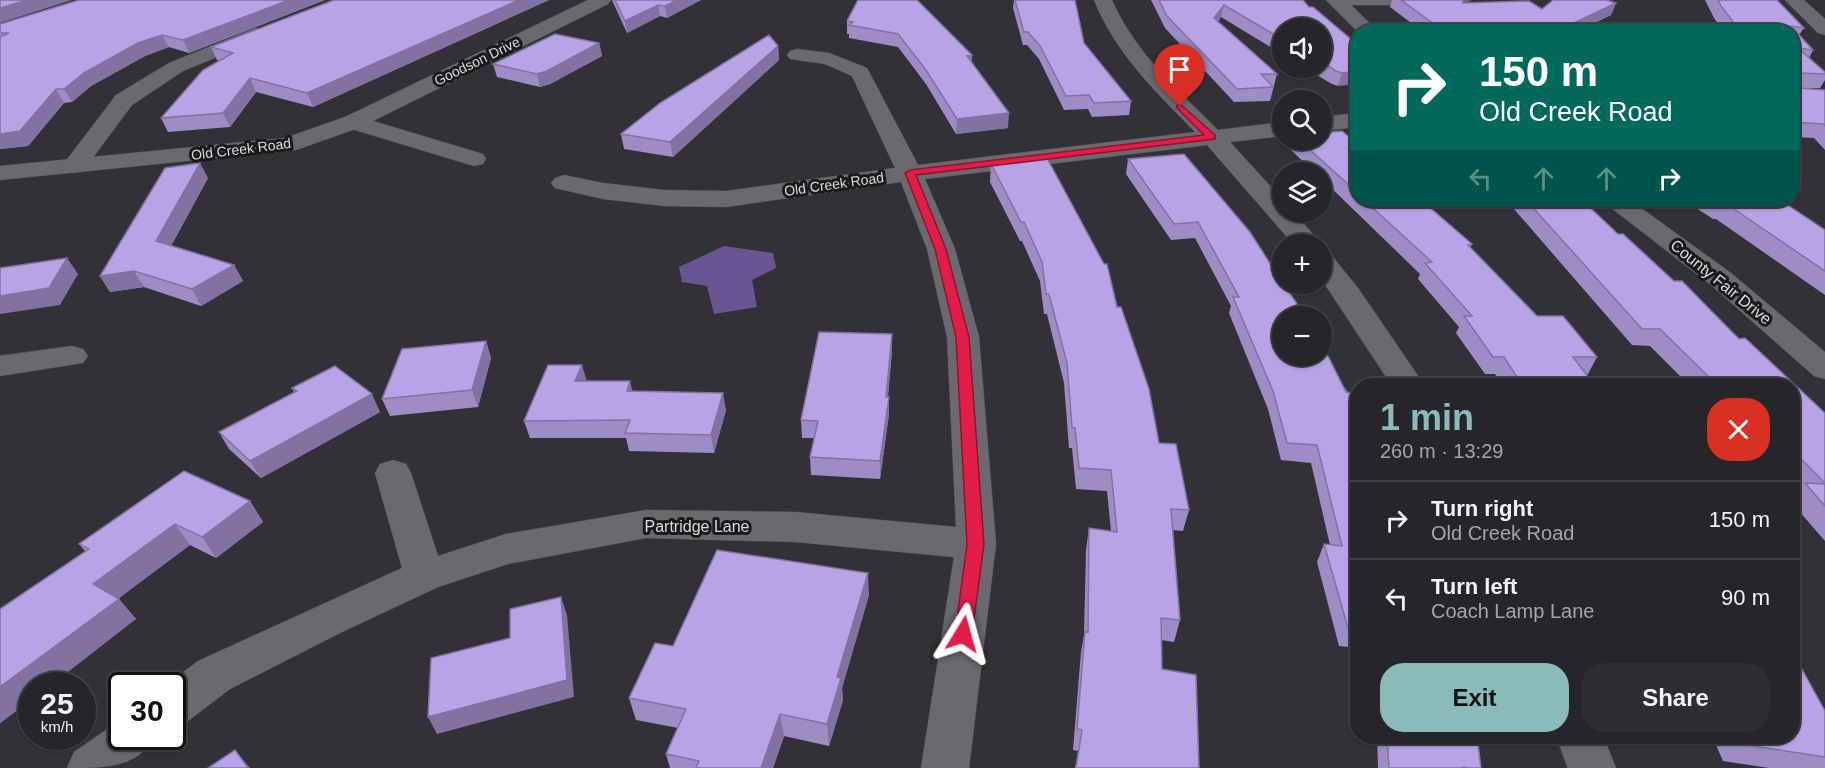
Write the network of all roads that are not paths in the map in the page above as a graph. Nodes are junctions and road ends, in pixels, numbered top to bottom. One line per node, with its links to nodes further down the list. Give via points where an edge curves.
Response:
1 (602, 0): 11 (street, Goodson Drive)
2 (1103, 0): 14 (street, via 1113,27 1149,76)
3 (1335, 0): 4 (street); 6 (street)
4 (1462, 0)
5 (1794, 0): 8 (street)
6 (1361, 24)
7 (273, 28): 16 (street, via 176,67 124,100)
8 (1825, 29)
9 (797, 55): 18 (street, via 829,59 860,72)
10 (1350, 121): 12 (street)
11 (353, 122): 15 (street); 16 (street, Old Creek Road, via 288,145)
12 (1332, 123)
13 (1272, 130): 14 (street, Old Creek Road)
14 (1212, 137): 18 (street, Old Creek Road); 21 (street)
15 (474, 159)
16 (74, 165): 17 (street, Old Creek Road)
17 (0, 173)
18 (910, 173): 19 (street, Old Creek Road, via 726,199 664,198); 28 (street, via 941,249 963,337)
19 (564, 183)
20 (1623, 207): 25 (street, County Fair Drive, via 1721,279)
21 (1298, 234)
22 (1332, 274): 26 (street)
23 (72, 356): 24 (street)
24 (0, 366)
25 (1825, 369)
26 (1404, 378)
27 (393, 473): 29 (street)
28 (976, 544): 29 (street, Partridge Lane, via 795,527 646,524 506,549); 34 (street)
29 (424, 576): 30 (street, Partridge Lane, via 214,675)
30 (186, 696)
31 (1582, 744): 35 (street)
32 (115, 750): 33 (street)
33 (91, 768)
34 (945, 768)
35 (1592, 768)

